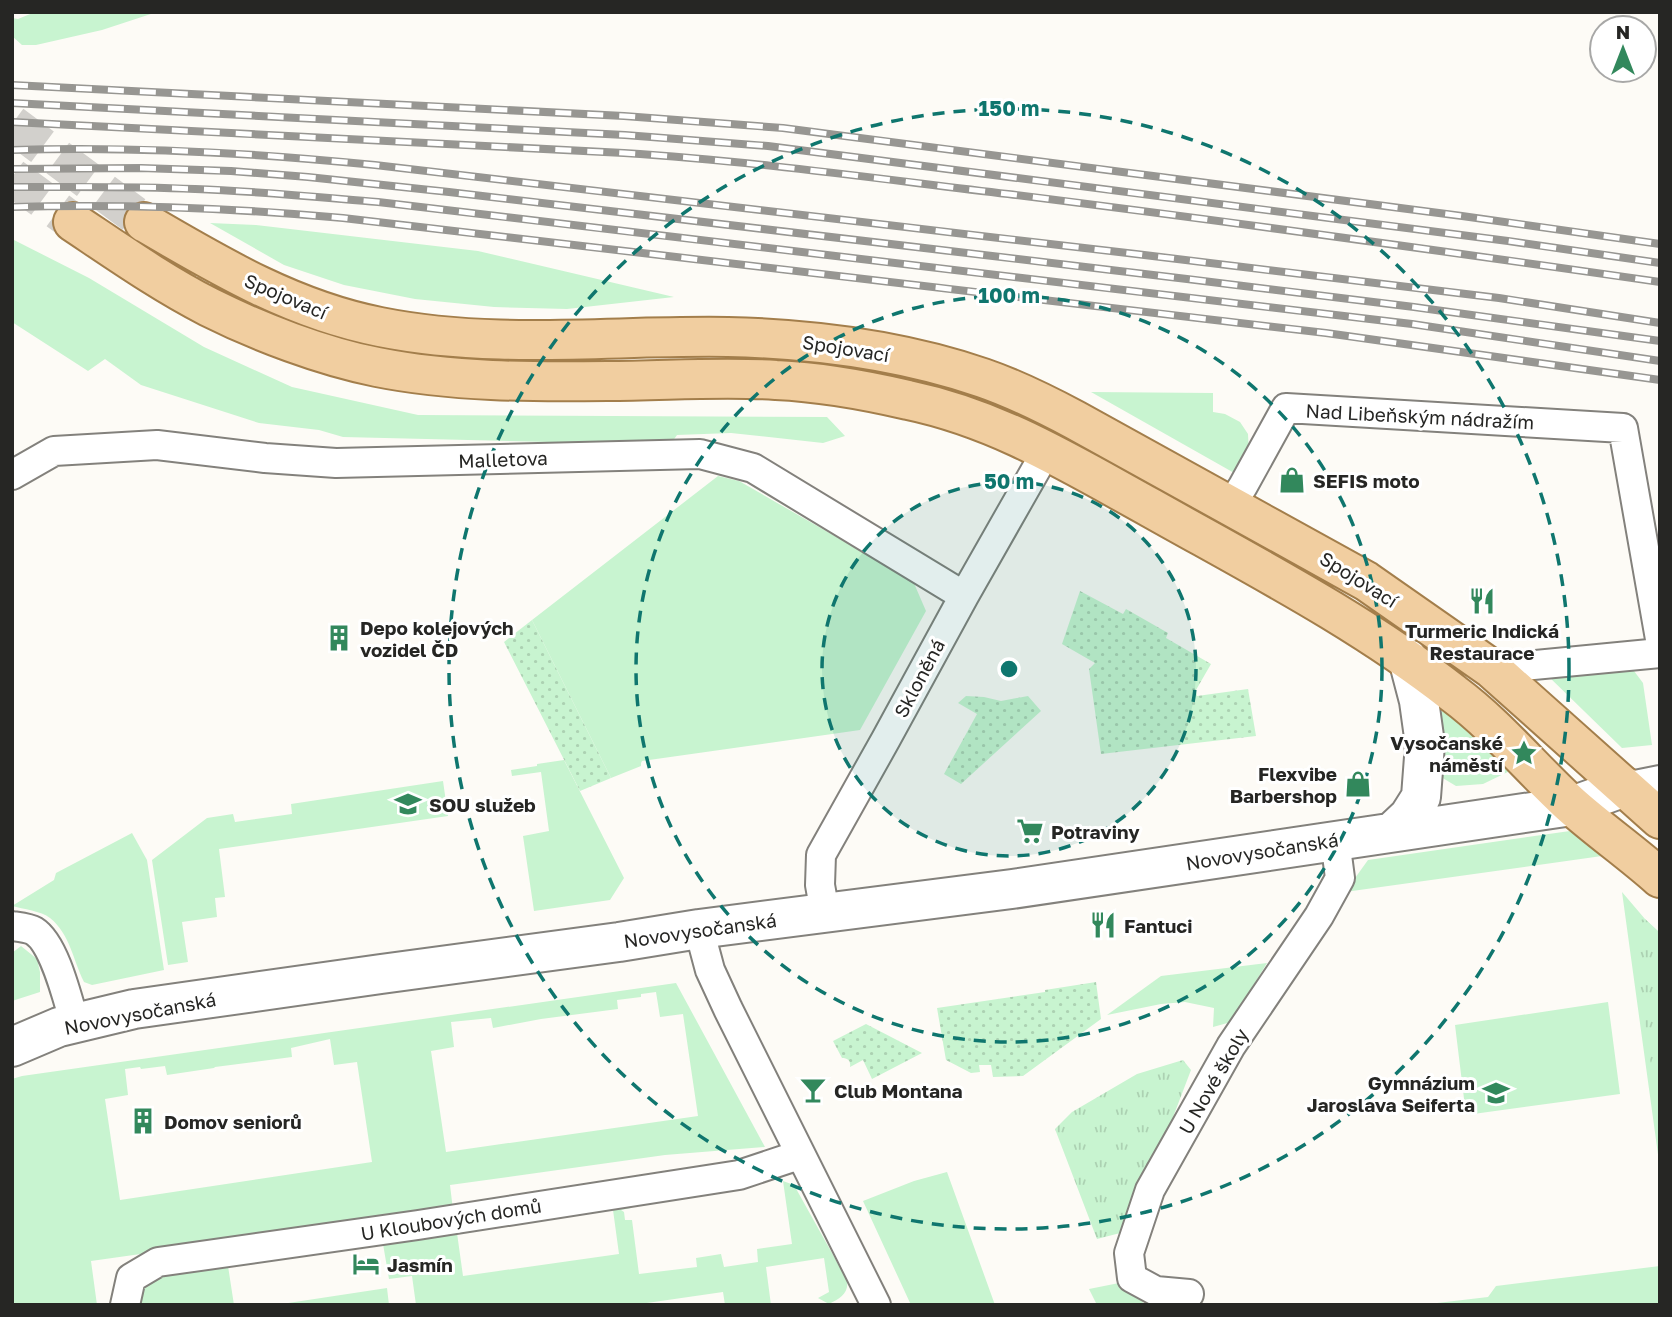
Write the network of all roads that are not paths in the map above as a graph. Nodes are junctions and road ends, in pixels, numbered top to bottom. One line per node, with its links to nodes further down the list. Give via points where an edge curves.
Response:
1 (74, 222): 3 (main road, Spojovací, via 209,307 326,354 375,366 476,379 776,380 842,387 942,408)
2 (144, 222): 5 (main road, Spojovací, via 230,272 296,303 380,327 528,341 782,339 850,346 930,363 1031,398)
3 (1047, 450): 6 (street, Skloněná); 9 (main road, Spojovací)
4 (12, 475): 6 (street, Malletova, via 54,451 156,445 336,463 700,454 753,468)
5 (1231, 505): 7 (street, Nad Libeňským nádražím, via 1286,408 1623,428); 10 (main road, Spojovací, via 1366,581)
6 (964, 596): 17 (street, Skloněná, via 821,855)
7 (1660, 639)
8 (1660, 653): 10 (street)
9 (1408, 660): 12 (main road, via 1459,697); 14 (main road, via 1425,744 1421,797)
10 (1492, 669): 11 (main road)
11 (1642, 783): 12 (main road); 13 (main road)
12 (1572, 806): 14 (main road); 16 (main road)
13 (1660, 819)
14 (1393, 831): 15 (main road, Novovysočanská)
15 (1335, 840): 17 (main road, Novovysočanská, via 1012,890); 23 (street, U Nové školy, via 1340,878 1231,1046 1150,1191 1129,1253 1132,1279 1156,1291)
16 (1660, 878)
17 (825, 913): 19 (main road, Novovysočanská)
18 (12, 926): 20 (street, via 33,930 46,943)
19 (699, 929): 20 (main road, Novovysočanská, via 134,1009); 22 (street, via 710,970)
20 (75, 1024): 21 (main road, Novovysočanská)
21 (12, 1047)
22 (799, 1155): 24 (street, via 830,1211); 25 (street, U Kloubových domů, via 739,1175 158,1262 131,1279)
23 (1189, 1294)
24 (870, 1303)
25 (125, 1305)

